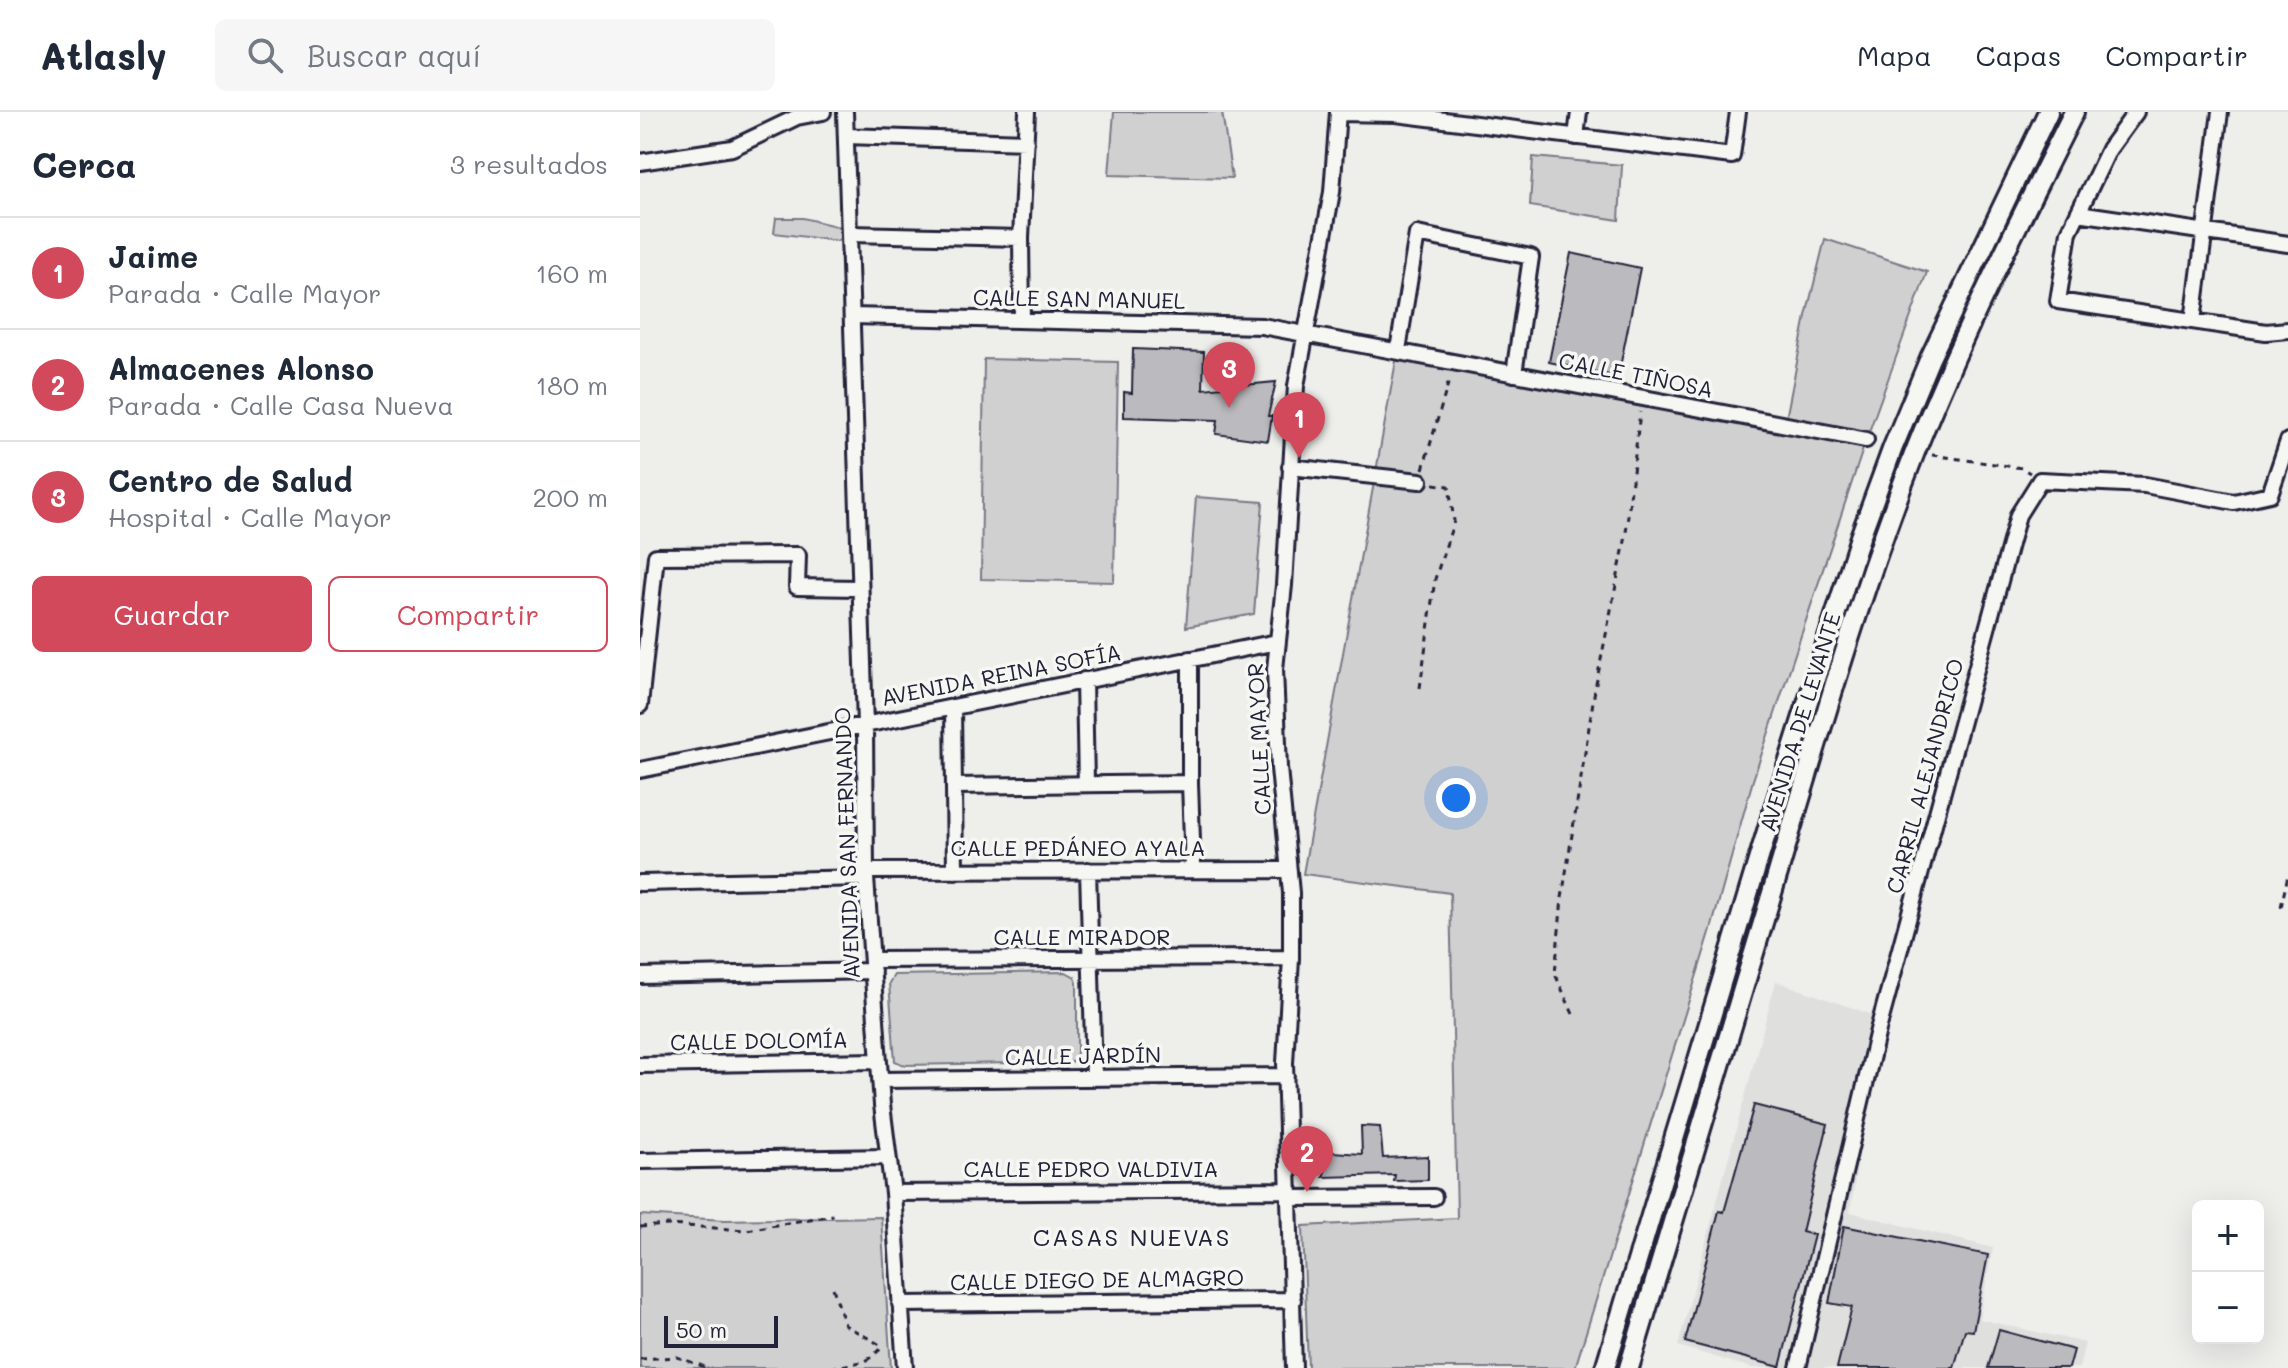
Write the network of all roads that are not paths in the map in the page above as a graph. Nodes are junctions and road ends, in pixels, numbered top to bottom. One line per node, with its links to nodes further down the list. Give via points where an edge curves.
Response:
1 (823, 112): 14 (street, via 797,117 732,148)
2 (845, 112): 11 (street, AVENIDA SAN FERNANDO)
3 (1027, 112): 13 (street)
4 (1579, 112): 12 (street)
5 (1738, 112): 12 (street, via 1732,156)
6 (2048, 112): 66 (main road, AVENIDA DE LEVANTE, via 1930,358 1860,537)
7 (2074, 112): 67 (main road, AVENIDA DE LEVANTE, via 1986,291 1915,453 1846,651)
8 (2136, 112): 15 (street, via 2109,149)
9 (2220, 112): 16 (street)
10 (1338, 113): 12 (street, via 1396,114); 24 (street, CALLE MAYOR, via 1332,192)
11 (846, 136): 13 (street); 17 (street, AVENIDA SAN FERNANDO)
12 (1576, 137)
13 (1026, 142): 18 (street)
14 (640, 162)
15 (2078, 213): 16 (street); 22 (street, via 2069,232 2058,301)
16 (2203, 232): 19 (street); 22 (street)
17 (850, 234): 18 (street); 20 (street, AVENIDA SAN FERNANDO)
18 (1021, 238): 21 (street)
19 (2288, 244)
20 (852, 316): 21 (street, CALLE SAN MANUEL); 31 (street, AVENIDA SAN FERNANDO)
21 (1022, 320): 24 (street, CALLE SAN MANUEL, via 1240,324)
22 (2193, 321): 23 (street, via 2266,332)
23 (2288, 330)
24 (1304, 333): 25 (street, CALLE SAN MANUEL); 29 (street, CALLE MAYOR)
25 (1398, 350): 26 (street, CALLE TIÑOSA); 26 (street, via 1417,234 1531,257)
26 (1514, 374): 27 (street, CALLE TIÑOSA)
27 (1866, 440)
28 (2288, 441): 68 (street, CARRIL ALEJANDRICO, via 2270,494 2234,502 2145,485 2040,480 2018,515 1878,1030)
29 (1290, 467): 30 (street); 32 (street, CALLE MAYOR)
30 (1420, 481)
31 (859, 588): 35 (street, via 797,587 798,555 656,556); 37 (street, AVENIDA SAN FERNANDO)
32 (1277, 642): 33 (street, AVENIDA REINA SOFÍA); 44 (street, CALLE MAYOR, via 1275,703)
33 (1190, 659): 34 (street, AVENIDA REINA SOFÍA); 39 (street)
34 (1084, 680): 36 (street, AVENIDA REINA SOFÍA); 40 (street)
35 (640, 705)
36 (953, 707): 37 (street, AVENIDA REINA SOFÍA); 41 (street)
37 (865, 725): 38 (street, AVENIDA REINA SOFÍA); 46 (street, AVENIDA SAN FERNANDO)
38 (640, 770)
39 (1190, 783): 40 (street); 42 (street)
40 (1086, 784): 41 (street)
41 (954, 786): 45 (street)
42 (1193, 869): 43 (street, CALLE PEDÁNEO AYALA); 44 (street, CALLE PEDÁNEO AYALA)
43 (1088, 870): 45 (street, CALLE PEDÁNEO AYALA); 49 (street)
44 (1289, 870): 48 (street, CALLE MAYOR)
45 (955, 871): 46 (street, CALLE PEDÁNEO AYALA)
46 (866, 875): 47 (street, CALLE PEDÁNEO AYALA); 50 (street, AVENIDA SAN FERNANDO)
47 (640, 883)
48 (1291, 958): 49 (street, CALLE MIRADOR); 54 (street, CALLE MAYOR)
49 (1091, 959): 50 (street, CALLE MIRADOR); 55 (street)
50 (872, 965): 51 (street, CALLE MIRADOR); 52 (street, AVENIDA SAN FERNANDO)
51 (640, 976)
52 (879, 1061): 53 (street, CALLE DOLOMÍA); 56 (street, AVENIDA SAN FERNANDO)
53 (640, 1065)
54 (1286, 1076): 55 (street, CALLE JARDÍN); 60 (street, CALLE MAYOR)
55 (1094, 1077): 56 (street, CALLE JARDÍN)
56 (880, 1080): 57 (street, AVENIDA SAN FERNANDO)
57 (888, 1157): 58 (street); 59 (street, AVENIDA SAN FERNANDO)
58 (640, 1161)
59 (893, 1193): 60 (street, CALLE PEDRO VALDIVIA); 63 (street, AVENIDA SAN FERNANDO)
60 (1290, 1194): 61 (street, CALLE PEDRO VALDIVIA); 62 (street, CALLE MAYOR)
61 (1434, 1197)
62 (1293, 1300): 63 (street, CALLE DIEGO DE ALMAGRO); 65 (street, CALLE MAYOR)
63 (900, 1304): 64 (street, AVENIDA SAN FERNANDO)
64 (905, 1368)
65 (1294, 1368)
66 (1605, 1368)
67 (1629, 1368)
68 (1798, 1368)

